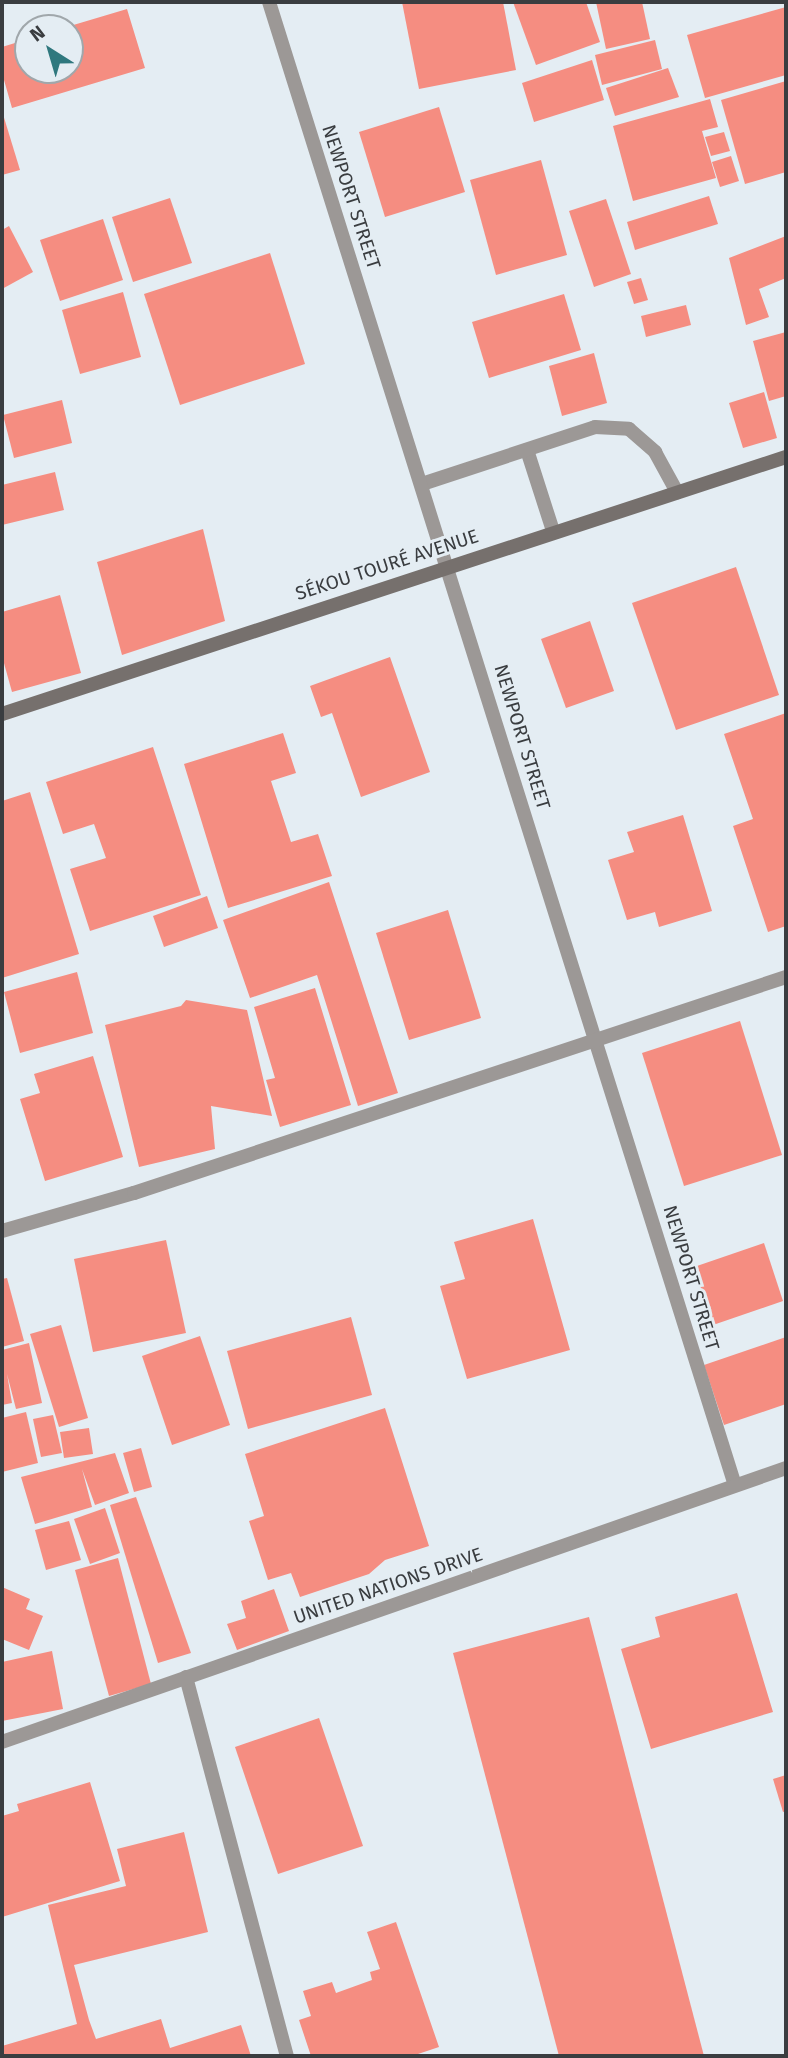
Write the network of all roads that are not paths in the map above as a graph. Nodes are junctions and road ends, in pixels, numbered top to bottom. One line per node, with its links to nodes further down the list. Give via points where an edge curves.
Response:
1 (269, 2): 4 (street, NEWPORT STREET)
2 (527, 450): 4 (street); 5 (street, via 595,427 629,429 655,452); 6 (street)
3 (786, 457): 5 (main road, SÉKOU TOURÉ AVENUE)
4 (422, 484): 7 (street, NEWPORT STREET)
5 (677, 492): 6 (main road, SÉKOU TOURÉ AVENUE)
6 (553, 531): 7 (main road, SÉKOU TOURÉ AVENUE)
7 (448, 565): 8 (main road, SÉKOU TOURÉ AVENUE); 10 (street, NEWPORT STREET)
8 (2, 714)
9 (786, 977): 10 (street)
10 (595, 1038): 11 (street, via 134,1193); 13 (street, NEWPORT STREET)
11 (2, 1231)
12 (786, 1468): 13 (street, UNITED NATIONS DRIVE)
13 (736, 1485): 14 (street, UNITED NATIONS DRIVE)
14 (186, 1677): 15 (street, UNITED NATIONS DRIVE); 16 (street)
15 (2, 1742)
16 (287, 2056)

